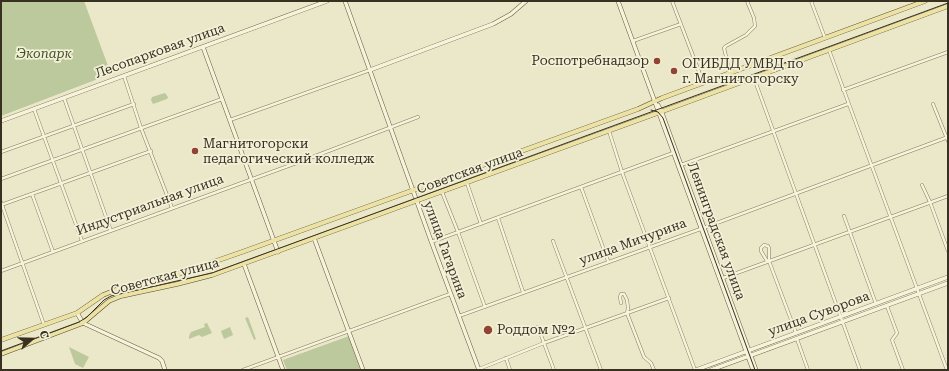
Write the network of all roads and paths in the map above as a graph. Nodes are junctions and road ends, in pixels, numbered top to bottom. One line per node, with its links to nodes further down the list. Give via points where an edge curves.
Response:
1 (327, 1): 13 (main road, Лесопарковая улица)
2 (345, 1): 16 (main road, улица Гагарина)
3 (526, 1): 16 (main road, via 511,14 493,24)
4 (618, 1): 12 (main road, Ленинградская улица)
5 (672, 1): 10 (street)
6 (747, 1): 17 (street, via 755,26 724,48)
7 (811, 1): 11 (street)
8 (925, 1): 11 (main road, Советская улица)
9 (948, 6): 14 (main road, Советская улица)
10 (681, 24): 12 (street); 20 (street)
11 (825, 38): 17 (main road, Советская улица)
12 (633, 41): 24 (main road, Ленинградская улица)
13 (203, 47): 18 (main road, Лесопарковая улица); 23 (main road)
14 (829, 50): 19 (main road, Советская улица); 21 (street)
15 (948, 52): 21 (street)
16 (370, 70): 31 (street); 35 (main road, улица Гагарина)
17 (730, 72): 20 (main road, Советская улица)
18 (124, 76): 22 (main road, Лесопарковая улица); 25 (street)
19 (754, 77): 29 (main road, Советская улица); 37 (street)
20 (703, 82): 24 (main road, Советская улица)
21 (843, 90): 26 (street)
22 (64, 98): 28 (main road, Лесопарковая улица); 33 (street)
23 (222, 99): 31 (main road); 34 (street)
24 (655, 101): 29 (main road, Ленинградская улица); 55 (main road, Советская улица)
25 (134, 104): 33 (street); 34 (street)
26 (848, 104): 37 (street); 46 (street)
27 (933, 104): 39 (street)
28 (34, 109): 32 (main road, Лесопарковая улица); 38 (street)
29 (660, 112): 36 (main road, Советская улица); 43 (main road, Ленинградская улица); 45 (main road, Ленинградская улица)
30 (418, 117): 35 (street, Индустриальная улица)
31 (230, 120): 50 (main road)
32 (1, 121)
33 (74, 125): 38 (street); 40 (street)
34 (141, 128): 40 (street); 41 (street)
35 (390, 128): 50 (street, Индустриальная улица); 55 (main road, улица Гагарина)
36 (609, 131): 47 (street); 51 (main road, Советская улица)
37 (773, 131): 45 (street); 57 (street)
38 (44, 136): 42 (street); 44 (street)
39 (948, 138): 46 (street, улица Мичурина)
40 (83, 150): 44 (street); 48 (street)
41 (151, 151): 48 (street); 63 (street)
42 (1, 152)
43 (673, 153): 47 (street); 68 (main road, Ленинградская улица)
44 (53, 160): 49 (street); 52 (street)
45 (681, 165): 68 (main road, Ленинградская улица)
46 (871, 165): 57 (street, улица Мичурина); 65 (street)
47 (622, 172): 54 (street); 78 (street)
48 (91, 173): 52 (street); 69 (street)
49 (1, 179)
50 (251, 179): 63 (street, Индустриальная улица); 73 (main road)
51 (466, 182): 56 (main road, Советская улица); 67 (street)
52 (62, 183): 58 (street); 75 (street)
53 (922, 185): 61 (street)
54 (581, 187): 66 (street); 82 (street)
55 (413, 191): 60 (main road, улица Гагарина); 73 (main road, Советская улица)
56 (442, 191): 60 (main road, Советская улица); 70 (street)
57 (796, 193): 68 (street, улица Мичурина); 77 (street)
58 (32, 194): 62 (street); 80 (street)
59 (948, 196): 61 (street)
60 (417, 201): 72 (main road, Советская улица); 76 (main road, улица Гагарина)
61 (930, 202): 65 (street); 79 (street)
62 (1, 204): 84 (street)
63 (172, 208): 69 (street, Индустриальная улица)
64 (844, 216): 71 (street)
65 (890, 217): 71 (street); 91 (street)
66 (498, 218): 67 (street); 92 (street)
67 (481, 224): 70 (street)
68 (702, 228): 78 (street, улица Мичурина); 89 (main road, Ленинградская улица); 114 (main road, Ленинградская улица)
69 (111, 231): 75 (street, Индустриальная улица)
70 (458, 232): 76 (street); 98 (street)
71 (849, 232): 77 (street); 97 (street)
72 (314, 238): 81 (main road, Советская улица); 109 (main road)
73 (274, 240): 81 (main road); 100 (main road, Советская улица, via 170,277 118,289 103,295)
74 (553, 240): 87 (street)
75 (82, 241): 80 (street, Индустриальная улица)
76 (431, 242): 93 (main road, улица Гагарина)
77 (815, 244): 83 (street); 103 (street)
78 (650, 246): 82 (street, улица Мичурина); 95 (street)
79 (948, 251)
80 (53, 252): 84 (street, Индустриальная улица)
81 (278, 252): 85 (main road, Советская улица)
82 (608, 261): 87 (street, улица Мичурина)
83 (769, 261): 83 (street, via 761,251 764,244 769,248); 89 (street); 110 (street)
84 (23, 263): 86 (street, Индустриальная улица); 106 (street)
85 (244, 264): 105 (main road, Советская улица, via 209,276 121,296 109,301); 117 (main road)
86 (1, 271)
87 (566, 277): 92 (street, улица Мичурина); 108 (street)
88 (948, 277): 91 (main road, улица Суворова)
89 (722, 278): 114 (main road, Ленинградская улица)
90 (948, 283): 94 (main road, улица Суворова)
91 (917, 289): 94 (street); 97 (main road, улица Суворова)
92 (523, 292): 98 (street, улица Мичурина)
93 (451, 294): 102 (main road, улица Гагарина); 109 (street)
94 (919, 294): 99 (main road, улица Суворова); 135 (street)
95 (670, 298): 101 (street); 128 (street)
96 (621, 303): 101 (street, via 620,297 624,294 627,300)
97 (876, 304): 103 (main road, улица Суворова)
98 (485, 306): 102 (street, улица Мичурина)
99 (887, 306): 104 (main road, улица Суворова); 134 (street, via 897,332 892,340)
100 (77, 313): 105 (main road); 106 (main road, Советская улица)
101 (627, 313): 108 (street); 127 (street, via 644,357)
102 (459, 316): 119 (main road, улица Гагарина)
103 (841, 317): 104 (street); 110 (main road, улица Суворова)
104 (842, 322): 111 (main road, улица Суворова); 133 (street)
105 (83, 323): 115 (main road, Советская улица); 120 (main road, via 159,358)
106 (44, 325): 112 (main road, Советская улица)
107 (538, 328): 113 (street)
108 (586, 328): 113 (street); 126 (street)
109 (348, 331): 117 (street); 123 (main road)
110 (796, 333): 114 (main road, улица Суворова)
111 (797, 339): 116 (main road, улица Суворова); 132 (street)
112 (1, 340)
113 (544, 343): 118 (street); 125 (street)
114 (747, 351): 116 (main road, Ленинградская улица); 128 (main road, улица Суворова)
115 (1, 354)
116 (749, 356): 129 (main road, улица Суворова); 130 (main road, Ленинградская улица); 131 (main road, Ленинградская улица)
117 (278, 357): 121 (street); 122 (main road)
118 (506, 358): 119 (street); 124 (street)
119 (479, 369)
120 (165, 370)
121 (242, 370)
122 (283, 370)
123 (363, 370)
124 (510, 370)
125 (554, 370)
126 (601, 370)
127 (654, 370)
128 (696, 370)
129 (711, 370)
130 (753, 370)
131 (756, 370)
132 (808, 370)
133 (860, 370)
134 (903, 370)
135 (947, 370)

